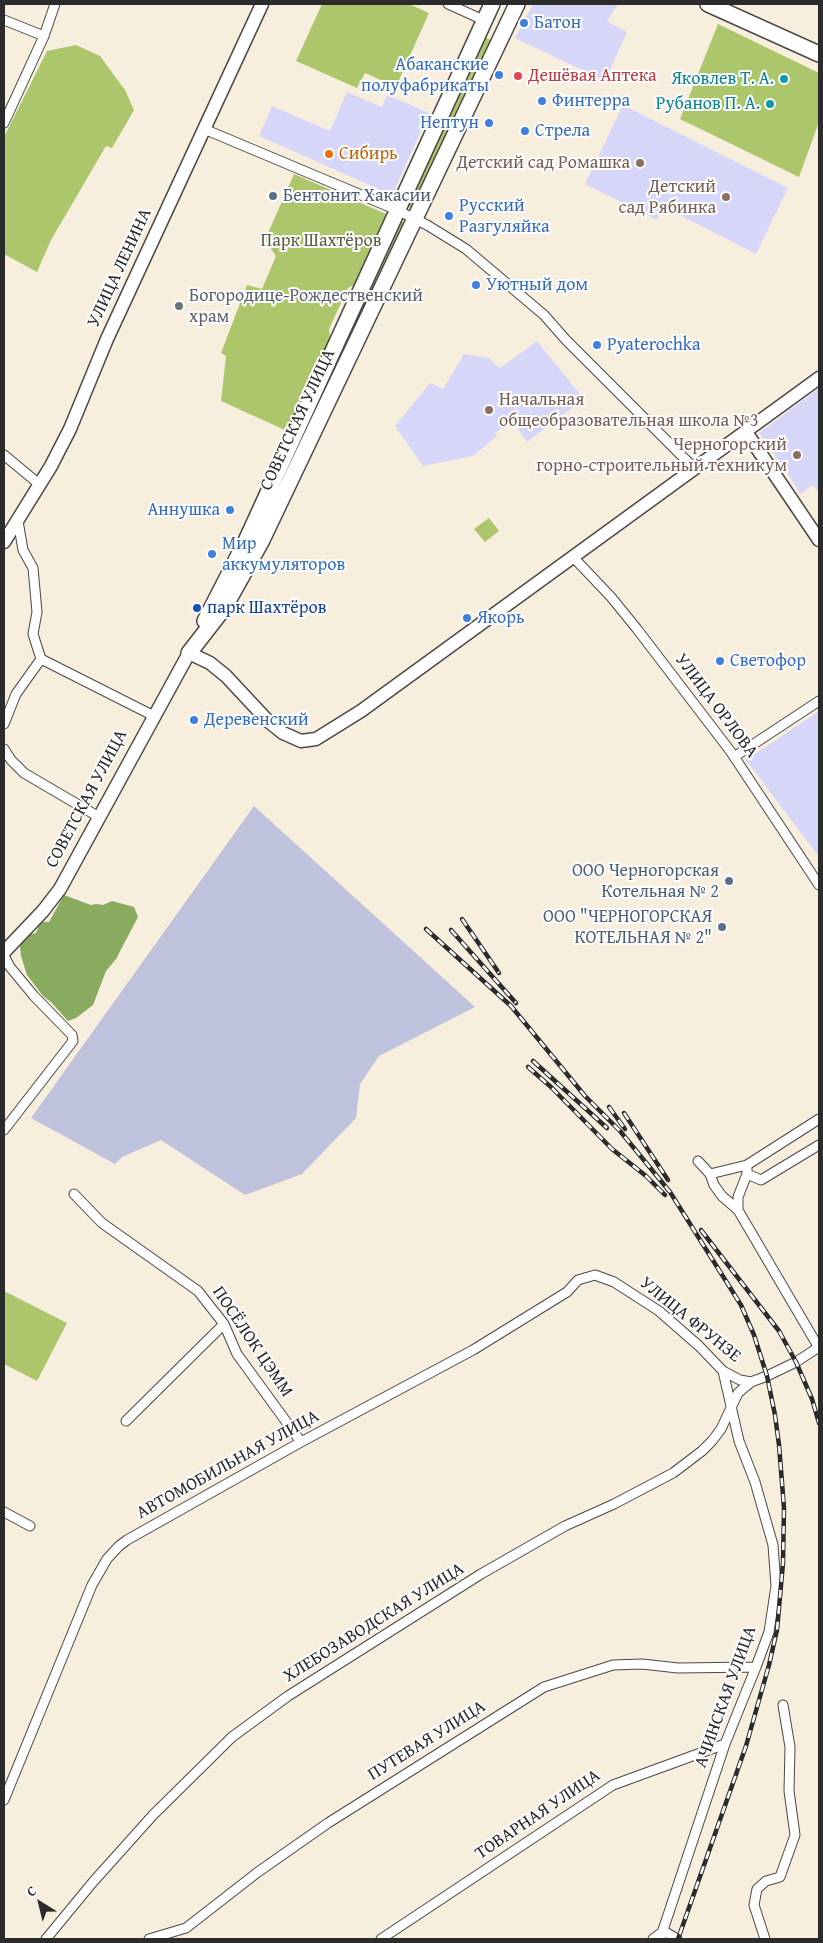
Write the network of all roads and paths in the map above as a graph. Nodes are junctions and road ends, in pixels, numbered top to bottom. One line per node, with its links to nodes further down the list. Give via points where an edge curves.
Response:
1 (55, 4): 9 (street)
2 (262, 4): 12 (main road, УЛИЦА ЛЕНИНА)
3 (448, 4): 7 (street)
4 (492, 4): 13 (main road, СОВЕТСКАЯ УЛИЦА)
5 (517, 4): 14 (main road, СОВЕТСКАЯ УЛИЦА)
6 (708, 4): 10 (main road)
7 (479, 18)
8 (4, 20): 9 (street)
9 (44, 36): 11 (street)
10 (819, 54)
11 (4, 123)
12 (204, 129): 13 (street); 19 (main road, УЛИЦА ЛЕНИНА, via 107,339 70,428)
13 (397, 210): 14 (street); 24 (main road, СОВЕТСКАЯ УЛИЦА, via 245,542)
14 (415, 219): 18 (street, via 466,249 530,302); 24 (main road, СОВЕТСКАЯ УЛИЦА, via 262,540 224,608)
15 (819, 378): 16 (main road)
16 (746, 432): 18 (main road); 21 (main road)
17 (4, 455): 19 (street)
18 (695, 469): 23 (main road)
19 (40, 484): 20 (main road, УЛИЦА ЛЕНИНА)
20 (18, 521): 22 (main road, УЛИЦА ЛЕНИНА); 25 (street, via 23,550 33,568 37,612 33,634)
21 (819, 540)
22 (4, 542)
23 (573, 557): 24 (main road, via 361,711 316,739 301,741 283,733 226,676 210,663); 30 (street, УЛИЦА ОРЛОВА, via 637,629)
24 (188, 653): 27 (main road, СОВЕТСКАЯ УЛИЦА)
25 (41, 659): 27 (street); 28 (street, via 16,694)
26 (819, 701): 30 (street)
27 (154, 716): 31 (main road, СОВЕТСКАЯ УЛИЦА)
28 (4, 724)
29 (4, 749): 31 (street, via 24,773)
30 (734, 757): 32 (street, УЛИЦА ОРЛОВА)
31 (99, 817): 33 (main road, СОВЕТСКАЯ УЛИЦА, via 60,889)
32 (819, 885)
33 (4, 952)
34 (4, 956): 36 (street, via 34,996 72,1035 73,1041)
35 (819, 1119): 39 (street)
36 (4, 1130)
37 (819, 1145): 39 (street, via 761,1180)
38 (698, 1161): 40 (street)
39 (747, 1169): 40 (street); 42 (street, via 738,1198)
40 (710, 1174): 42 (street, via 722,1196)
41 (74, 1194): 44 (street, ПОСЁЛОК ЦЭММ, via 102,1223 198,1291)
42 (738, 1210): 45 (street)
43 (595, 1275): 46 (street, УЛИЦА ФРУНЗЕ, via 614,1282 659,1311); 50 (street, АВТОМОБИЛЬНАЯ УЛИЦА, via 578,1280 567,1292 472,1350)
44 (224, 1324): 49 (street); 50 (street, ПОСЁЛОК ЦЭММ, via 237,1354)
45 (819, 1348): 47 (street, УЛИЦА ФРУНЗЕ, via 779,1371)
46 (723, 1372): 47 (street, УЛИЦА ФРУНЗЕ); 48 (street, АЧИНСКАЯ УЛИЦА)
47 (751, 1382): 48 (street, ХЛЕБОЗАВОДСКАЯ УЛИЦА, via 738,1393)
48 (731, 1405): 53 (street, АЧИНСКАЯ УЛИЦА, via 739,1441 758,1488 773,1545 776,1586 769,1632); 58 (street, ХЛЕБОЗАВОДСКАЯ УЛИЦА, via 712,1441 673,1473 565,1526 481,1574 288,1696 232,1737 154,1814)
49 (126, 1421)
50 (302, 1442): 56 (street, АВТОМОБИЛЬНАЯ УЛИЦА, via 127,1540 107,1559 92,1585)
51 (4, 1512): 52 (street)
52 (30, 1526)
53 (756, 1667): 55 (street, АЧИНСКАЯ УЛИЦА); 59 (street, ПУТЕВАЯ УЛИЦА, via 612,1665 544,1687 328,1823 186,1928)
54 (783, 1705): 63 (street, via 790,1747 789,1791 795,1835 780,1877 766,1881 757,1889 754,1905)
55 (725, 1744): 57 (street, АЧИНСКАЯ УЛИЦА); 60 (street, ТОВАРНАЯ УЛИЦА, via 613,1785)
56 (4, 1800)
57 (662, 1935): 61 (street); 62 (street)
58 (46, 1939)
59 (149, 1939)
60 (381, 1939)
61 (654, 1939)
62 (677, 1939)
63 (765, 1939)

